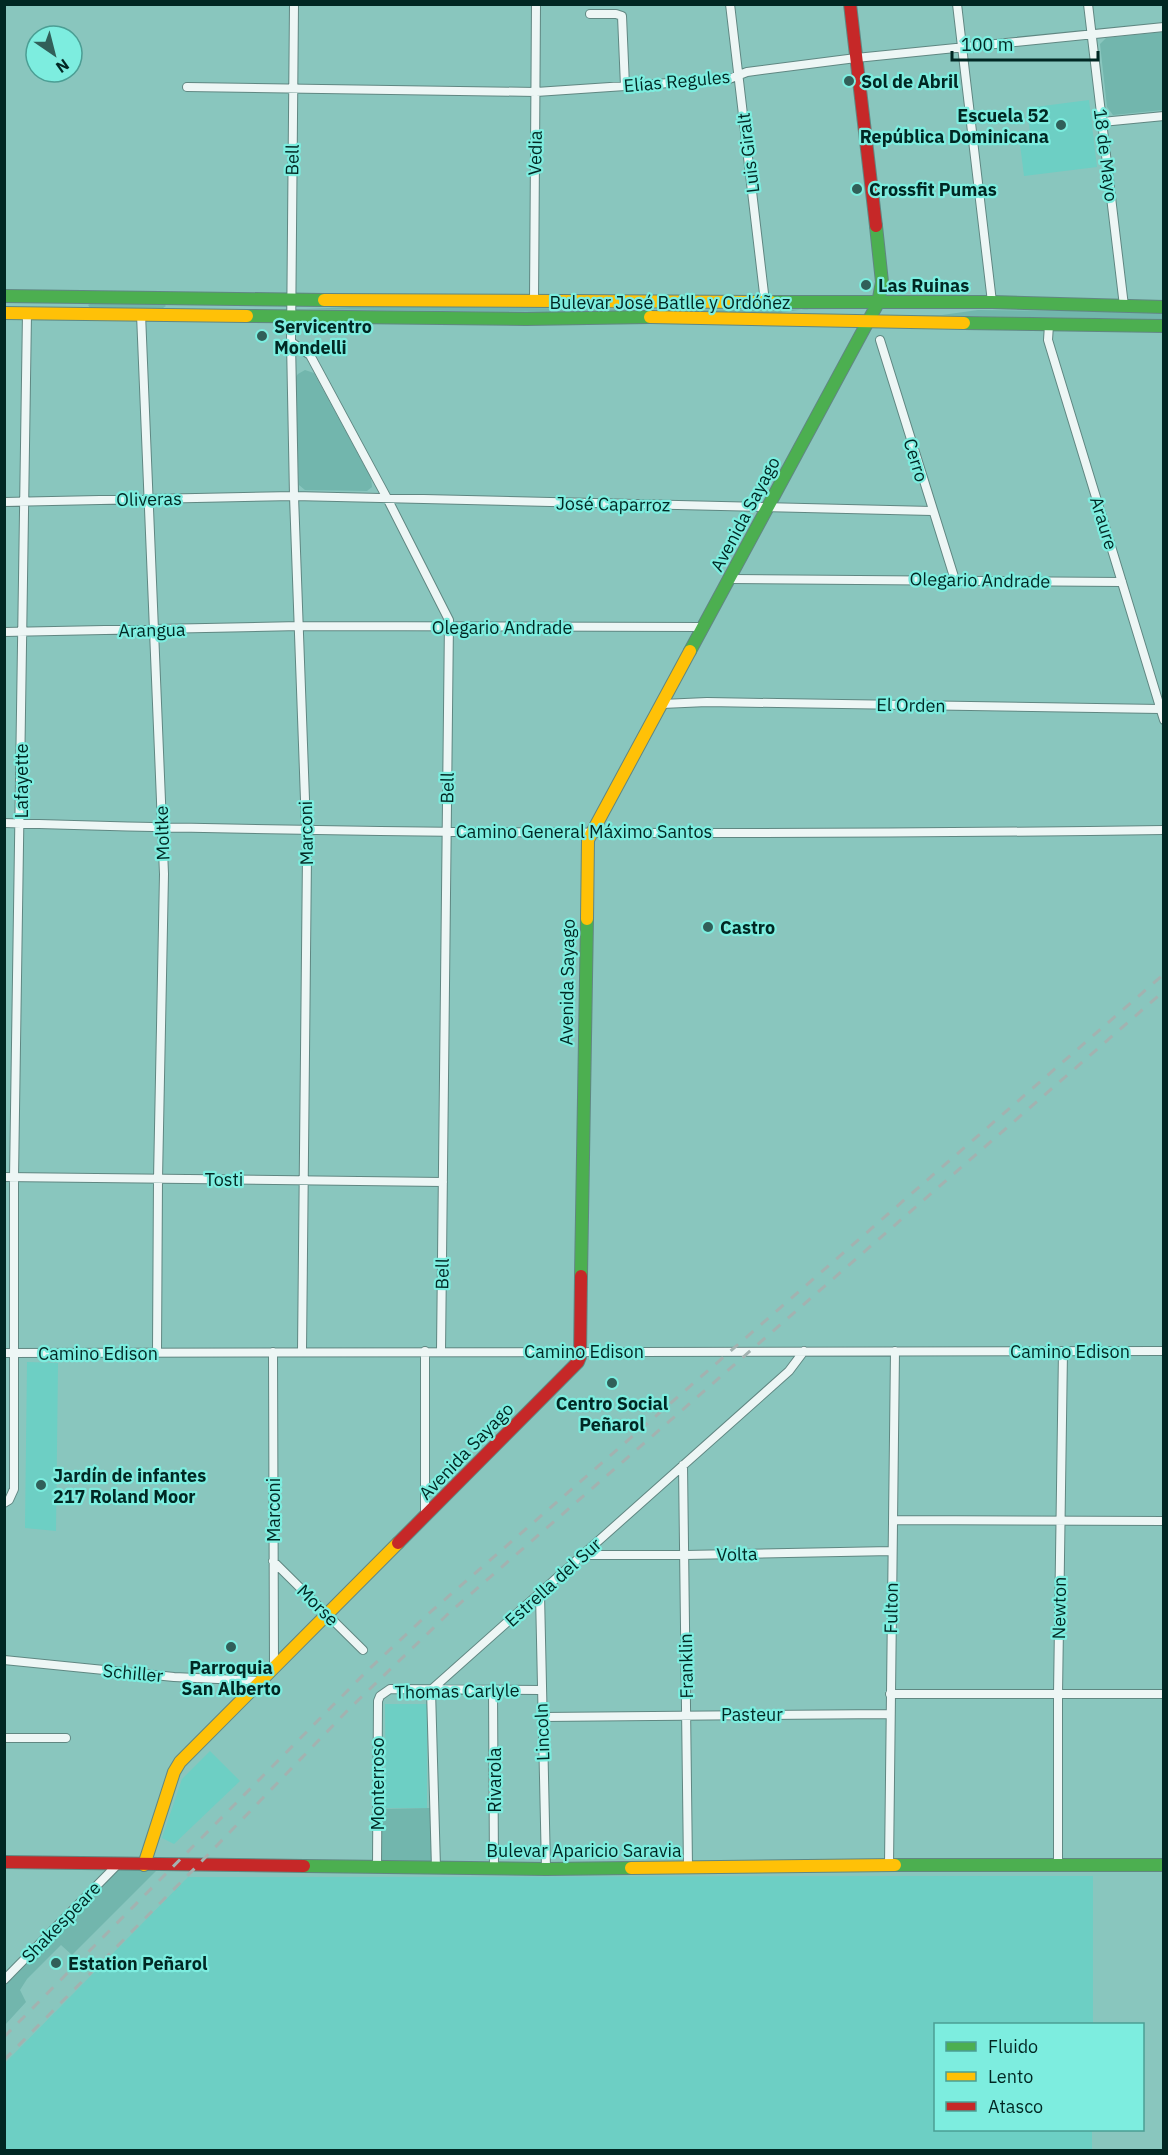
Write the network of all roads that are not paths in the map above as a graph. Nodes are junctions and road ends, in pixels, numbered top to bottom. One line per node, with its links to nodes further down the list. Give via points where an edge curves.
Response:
1 (294, 4): 15 (street, Bell)
2 (536, 4): 16 (street, Vedia)
3 (730, 4): 12 (street, Luis Giralt)
4 (850, 4): 11 (street, Avenida Sayago)
5 (957, 4): 10 (street)
6 (1088, 4): 9 (street, 18 de Mayo)
7 (590, 14): 13 (street, via 622,16)
8 (1164, 27): 9 (street, Elías Regules)
9 (1092, 34): 10 (street, Elías Regules); 18 (street, 18 de Mayo)
10 (962, 48): 11 (street, Elías Regules); 23 (street)
11 (856, 58): 12 (street, Elías Regules); 25 (street, Avenida Sayago, via 882,282)
12 (738, 75): 13 (street, Elías Regules, via 729,79); 22 (street, Luis Giralt)
13 (625, 86): 16 (street, Elías Regules)
14 (187, 87): 15 (street, Elías Regules)
15 (292, 88): 16 (street, Elías Regules); 21 (street, Bell)
16 (536, 92): 24 (street, Vedia)
17 (1164, 116): 18 (street)
18 (1102, 122): 26 (street, 18 de Mayo)
19 (4, 296): 20 (street, Bulevar José Batlle y Ordóñez)
20 (177, 299): 21 (street, Bulevar José Batlle y Ordóñez); 31 (street)
21 (291, 299): 24 (street, Bulevar José Batlle y Ordóñez); 32 (street, Bell)
22 (765, 302): 24 (street, Bulevar José Batlle y Ordóñez); 25 (street, Bulevar José Batlle y Ordóñez)
23 (992, 302): 25 (street, Bulevar José Batlle y Ordóñez); 26 (street, Bulevar José Batlle y Ordóñez)
24 (534, 303)
25 (878, 303): 33 (street, Avenida Sayago)
26 (1124, 306): 27 (street, Bulevar José Batlle y Ordóñez)
27 (1164, 306)
28 (4, 313): 29 (street, Bulevar José Batlle y Ordóñez)
29 (27, 313): 30 (street, Bulevar José Batlle y Ordóñez); 41 (street, Lafayette)
30 (141, 314): 31 (street, Bulevar José Batlle y Ordóñez); 40 (street, Moltke)
31 (176, 315): 32 (street, Bulevar José Batlle y Ordóñez)
32 (291, 316): 33 (street, Bulevar José Batlle y Ordóñez); 37 (street, Marconi)
33 (869, 321): 34 (street, Bulevar José Batlle y Ordóñez); 43 (street, Avenida Sayago)
34 (1049, 325): 35 (street, Bulevar José Batlle y Ordóñez); 47 (street, Araure, via 1048,340)
35 (1164, 326)
36 (880, 340): 44 (street, Cerro)
37 (291, 342): 38 (street, Marconi); 39 (street, Bell, via 310,355)
38 (294, 496): 39 (street, José Caparroz); 40 (street, Oliveras); 48 (street, Marconi)
39 (387, 498): 43 (street, José Caparroz); 49 (street, Bell, via 446,611)
40 (147, 499): 41 (street, Oliveras); 51 (street, Moltke)
41 (24, 501): 42 (street, Oliveras); 53 (street, Lafayette)
42 (4, 502)
43 (768, 508): 44 (street, José Caparroz); 45 (street, Avenida Sayago)
44 (932, 511): 46 (street, Cerro)
45 (731, 579): 46 (street, Olegario Andrade); 50 (street, Avenida Sayago)
46 (955, 580): 47 (street, Olegario Andrade)
47 (1122, 582): 55 (street, Araure)
48 (300, 626): 49 (street, Olegario Andrade); 51 (street, Arangua); 60 (street, Marconi)
49 (449, 627): 50 (street, Olegario Andrade); 61 (street, Bell)
50 (703, 627): 54 (street, Avenida Sayago)
51 (154, 630): 53 (street, Arangua); 59 (street, Moltke)
52 (4, 632): 53 (street, Arangua)
53 (21, 632): 58 (street, Lafayette)
54 (662, 704): 55 (street, El Orden); 63 (street, Avenida Sayago)
55 (1160, 709): 56 (street, Araure)
56 (1164, 720)
57 (4, 823): 58 (street, Camino General Máximo Santos)
58 (21, 823): 59 (street, Camino General Máximo Santos); 64 (street, Lafayette)
59 (162, 826): 60 (street, Camino General Máximo Santos); 65 (street, Moltke)
60 (306, 829): 61 (street, Camino General Máximo Santos); 66 (street, Marconi)
61 (446, 830): 63 (street, Camino General Máximo Santos); 67 (street, Bell)
62 (1164, 830): 63 (street, Camino General Máximo Santos)
63 (592, 832): 77 (street, Avenida Sayago, via 587,860)
64 (9, 1177): 65 (street, Tosti); 78 (street, Lafayette)
65 (158, 1179): 66 (street, Tosti); 75 (street, Moltke)
66 (303, 1181): 67 (street, Tosti); 68 (street, Marconi)
67 (443, 1182): 70 (street, Bell)
68 (302, 1351): 69 (street, Camino Edison); 76 (street, Camino Edison)
69 (425, 1351): 70 (street, Camino Edison); 81 (street)
70 (441, 1351): 77 (street, Camino Edison)
71 (804, 1351): 72 (street, Camino Edison); 77 (street, Camino Edison); 79 (street, Estrella del Sur, via 789,1371)
72 (896, 1351): 73 (street, Camino Edison); 82 (street, Fulton)
73 (1063, 1351): 74 (street, Camino Edison); 83 (street, Newton)
74 (1164, 1351)
75 (157, 1352): 76 (street, Camino Edison); 78 (street, Camino Edison)
76 (273, 1352): 88 (street, Marconi)
77 (581, 1352): 81 (street, Avenida Sayago, via 578,1362)
78 (9, 1353): 80 (street, Lafayette, via 14,1490)
79 (683, 1465): 86 (street, Estrella del Sur); 87 (street, Franklin)
80 (7, 1501)
81 (425, 1518): 90 (street, Avenida Sayago)
82 (893, 1520): 83 (street); 85 (street, Fulton)
83 (1060, 1520): 84 (street); 99 (street, Newton)
84 (1164, 1521)
85 (892, 1551): 87 (street, Volta); 98 (street, Fulton)
86 (582, 1555): 87 (street, Volta); 89 (street, Estrella del Sur)
87 (685, 1555): 103 (street, Franklin)
88 (273, 1560): 90 (street, Morse); 93 (street, Marconi)
89 (540, 1594): 95 (street, Estrella del Sur); 97 (street, Lincoln)
90 (327, 1615): 91 (street, Morse); 93 (street, Avenida Sayago)
91 (363, 1650)
92 (4, 1660): 94 (street, Schiller, via 174,1677)
93 (274, 1668): 94 (street, Avenida Sayago)
94 (261, 1681): 110 (street, Avenida Sayago, via 180,1762)
95 (431, 1690): 96 (street, Thomas Carlyle); 101 (street, Thomas Carlyle, via 390,1689); 114 (street)
96 (493, 1690): 97 (street, Thomas Carlyle); 116 (street, Rivarola)
97 (541, 1690): 104 (street, Lincoln)
98 (890, 1694): 99 (street); 102 (street, Fulton)
99 (1058, 1694): 100 (street); 111 (street, Newton)
100 (1164, 1694)
101 (378, 1701): 113 (street, Monterroso)
102 (890, 1714): 103 (street, Pasteur); 109 (street, Fulton)
103 (687, 1715): 104 (street, Pasteur); 115 (street, Franklin)
104 (542, 1717): 117 (street, Lincoln)
105 (4, 1738): 106 (street)
106 (66, 1738)
107 (4, 1862): 108 (street, Bulevar Aparicio Saravia)
108 (118, 1864): 110 (street, Bulevar Aparicio Saravia); 118 (street, Shakespeare)
109 (889, 1864): 111 (street, Bulevar Aparicio Saravia); 115 (street, Bulevar Aparicio Saravia)
110 (144, 1865): 113 (street, Bulevar Aparicio Saravia)
111 (1058, 1865): 112 (street, Bulevar Aparicio Saravia)
112 (1164, 1865)
113 (377, 1868): 114 (street, Bulevar Aparicio Saravia)
114 (436, 1868): 116 (street, Bulevar Aparicio Saravia)
115 (688, 1868): 117 (street, Bulevar Aparicio Saravia)
116 (494, 1869): 117 (street, Bulevar Aparicio Saravia)
117 (546, 1869)
118 (4, 1980)

